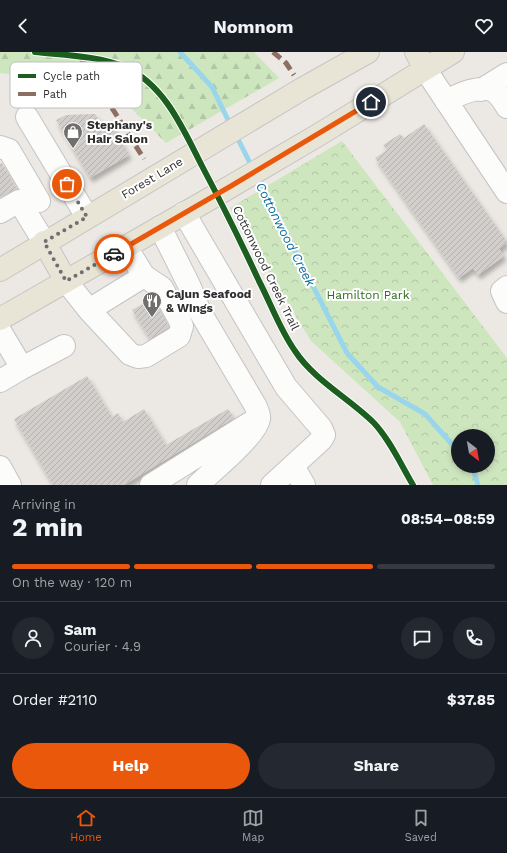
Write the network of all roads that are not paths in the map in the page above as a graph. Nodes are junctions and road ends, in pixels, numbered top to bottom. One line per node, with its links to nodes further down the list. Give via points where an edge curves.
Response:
1 (368, 52): 15 (main road, Forest Lane)
2 (453, 52): 3 (main road)
3 (421, 60): 6 (lane); 14 (main road, via 320,134)
4 (507, 74): 5 (lane)
5 (481, 90): 6 (lane, via 469,90); 7 (lane, via 496,92)
6 (446, 101): 11 (lane)
7 (504, 104)
8 (27, 117): 10 (lane)
9 (0, 147): 12 (lane, via 9,150)
10 (67, 184): 12 (lane); 15 (lane)
11 (507, 192)
12 (32, 206): 13 (lane, via 19,200); 17 (lane)
13 (0, 212)
14 (184, 214): 16 (main road); 31 (lane, via 286,387 321,428 324,435 321,440)
15 (87, 217): 17 (main road, Forest Lane)
16 (160, 228): 18 (main road); 30 (lane, via 200,312)
17 (44, 242): 19 (main road, Forest Lane); 21 (main road)
18 (126, 247): 20 (lane); 21 (main road)
19 (0, 270)
20 (144, 276): 24 (lane); 24 (lane, via 162,288 182,326 179,336 146,356 138,357 130,354)
21 (66, 281): 24 (lane); 25 (main road)
22 (507, 287): 23 (lane, via 502,291)
23 (507, 302)
24 (89, 310)
25 (0, 319)
26 (0, 331): 28 (lane)
27 (64, 346): 28 (lane)
28 (22, 368): 29 (lane)
29 (0, 382)
30 (260, 417): 34 (lane); 35 (lane, via 257,426 240,445)
31 (293, 466): 36 (lane); 37 (lane)
32 (0, 467): 33 (lane)
33 (10, 485)
34 (151, 485)
35 (198, 485)
36 (272, 485)
37 (304, 485)

